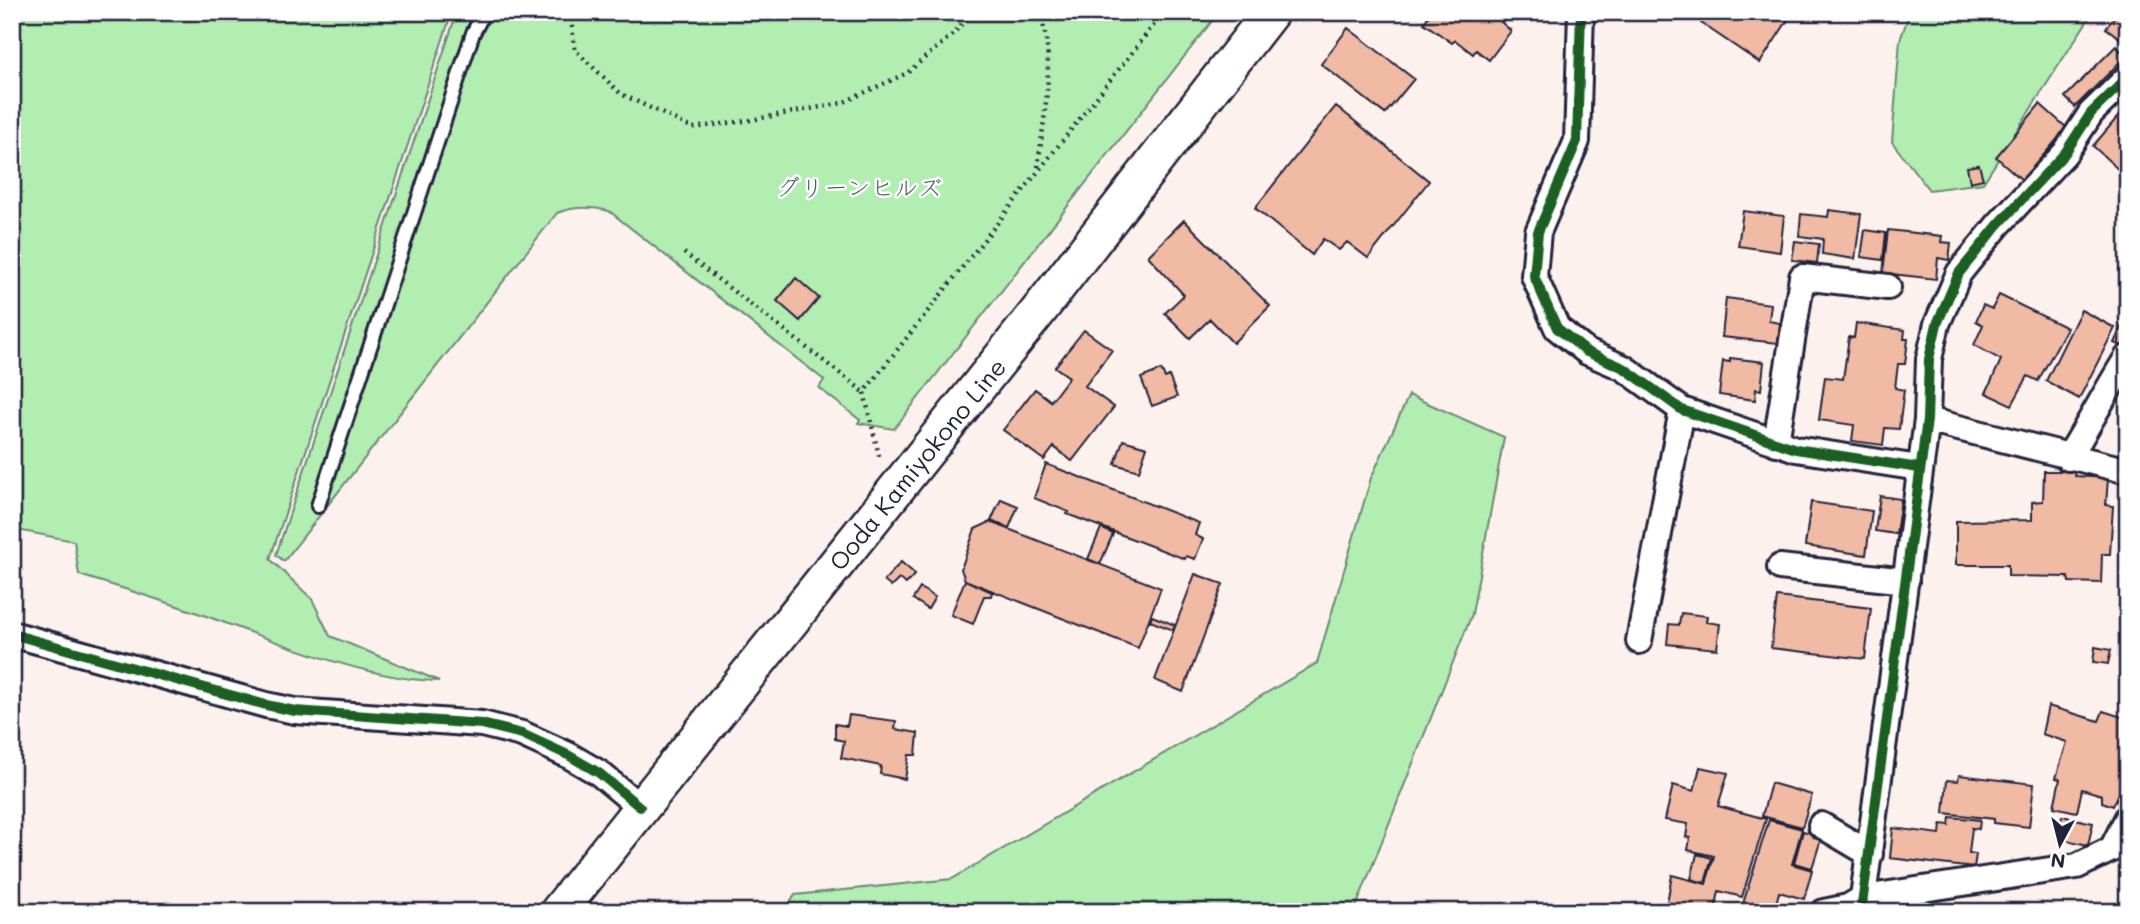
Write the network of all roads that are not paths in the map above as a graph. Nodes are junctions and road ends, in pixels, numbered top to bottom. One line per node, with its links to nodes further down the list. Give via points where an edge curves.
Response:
1 (484, 12): 13 (lane, via 473,33)
2 (1271, 12): 18 (main road, Ooda Kamiyokono Line, via 1037,313)
3 (1581, 12): 7 (street, via 1577,141 1538,232 1534,276 1557,328 1587,352 1625,368)
4 (2128, 77): 8 (street, via 2091,113 2065,153 1959,273 1937,324 1929,359)
5 (1888, 287): 9 (street, via 1802,277)
6 (2127, 358): 10 (street)
7 (1682, 410): 9 (street); 17 (street)
8 (1927, 420): 10 (street); 11 (street)
9 (1776, 443): 11 (street)
10 (2068, 457): 12 (street)
11 (1919, 468): 15 (street)
12 (2128, 471)
13 (318, 506)
14 (1780, 566): 15 (street)
15 (1906, 582): 21 (street)
16 (12, 634): 18 (street, via 295,711 482,724 522,734 599,773)
17 (1639, 641)
18 (640, 807): 23 (main road, Ooda Kamiyokono Line)
19 (2128, 817): 22 (street, via 2112,849 2077,866)
20 (1821, 825): 21 (street)
21 (1870, 854): 22 (street)
22 (1862, 905): 24 (street)
23 (558, 912)
24 (1824, 912)

